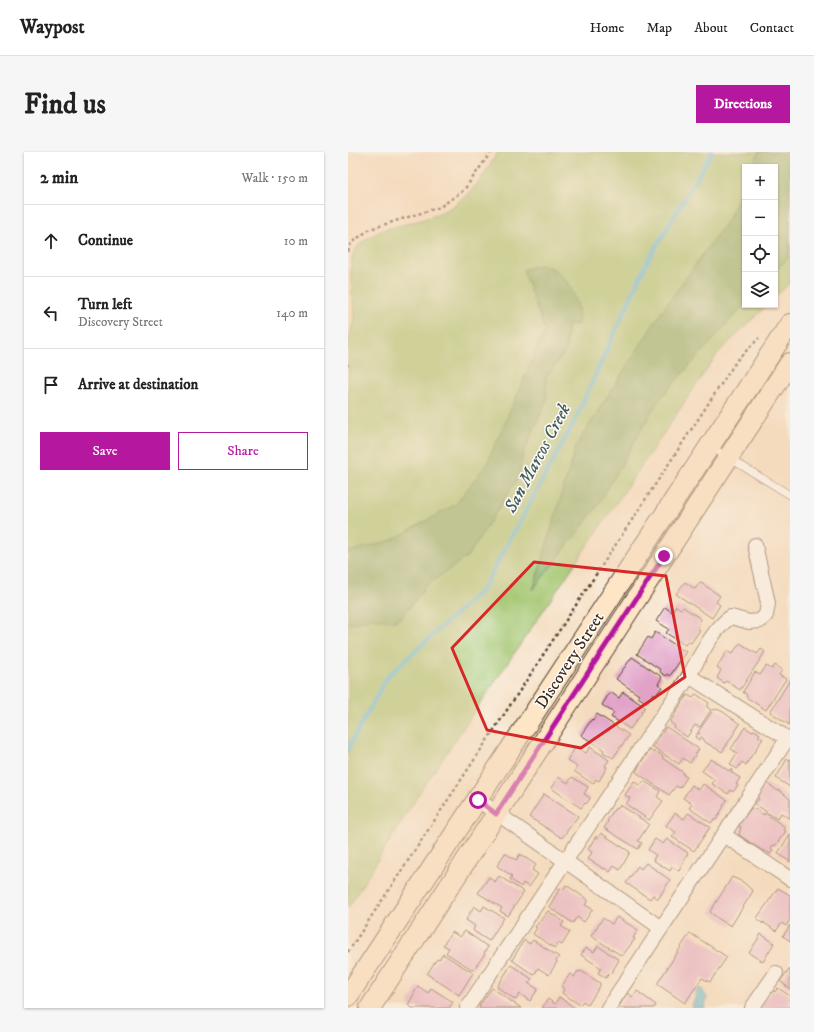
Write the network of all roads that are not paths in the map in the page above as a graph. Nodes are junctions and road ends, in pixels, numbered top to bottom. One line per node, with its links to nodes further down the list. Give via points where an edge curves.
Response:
1 (790, 324): 3 (main road, Discovery Street)
2 (790, 363): 4 (main road, Discovery Street)
3 (710, 446): 4 (lane); 9 (main road, Discovery Street)
4 (729, 458): 5 (lane); 10 (main road, Discovery Street)
5 (790, 495)
6 (755, 545): 7 (street, via 768,603 766,615 760,621 749,622 731,617 725,620)
7 (689, 676): 8 (street); 12 (street)
8 (789, 739): 11 (street)
9 (478, 800): 10 (street); 16 (main road, Discovery Street)
10 (496, 814): 12 (street); 17 (main road, Discovery Street)
11 (724, 835): 13 (street); 14 (street)
12 (566, 861): 14 (street); 18 (street)
13 (790, 879)
14 (661, 928): 19 (street)
15 (776, 973): 20 (street)
16 (348, 996)
17 (370, 1008)
18 (467, 1008)
19 (608, 1008)
20 (752, 1008)

